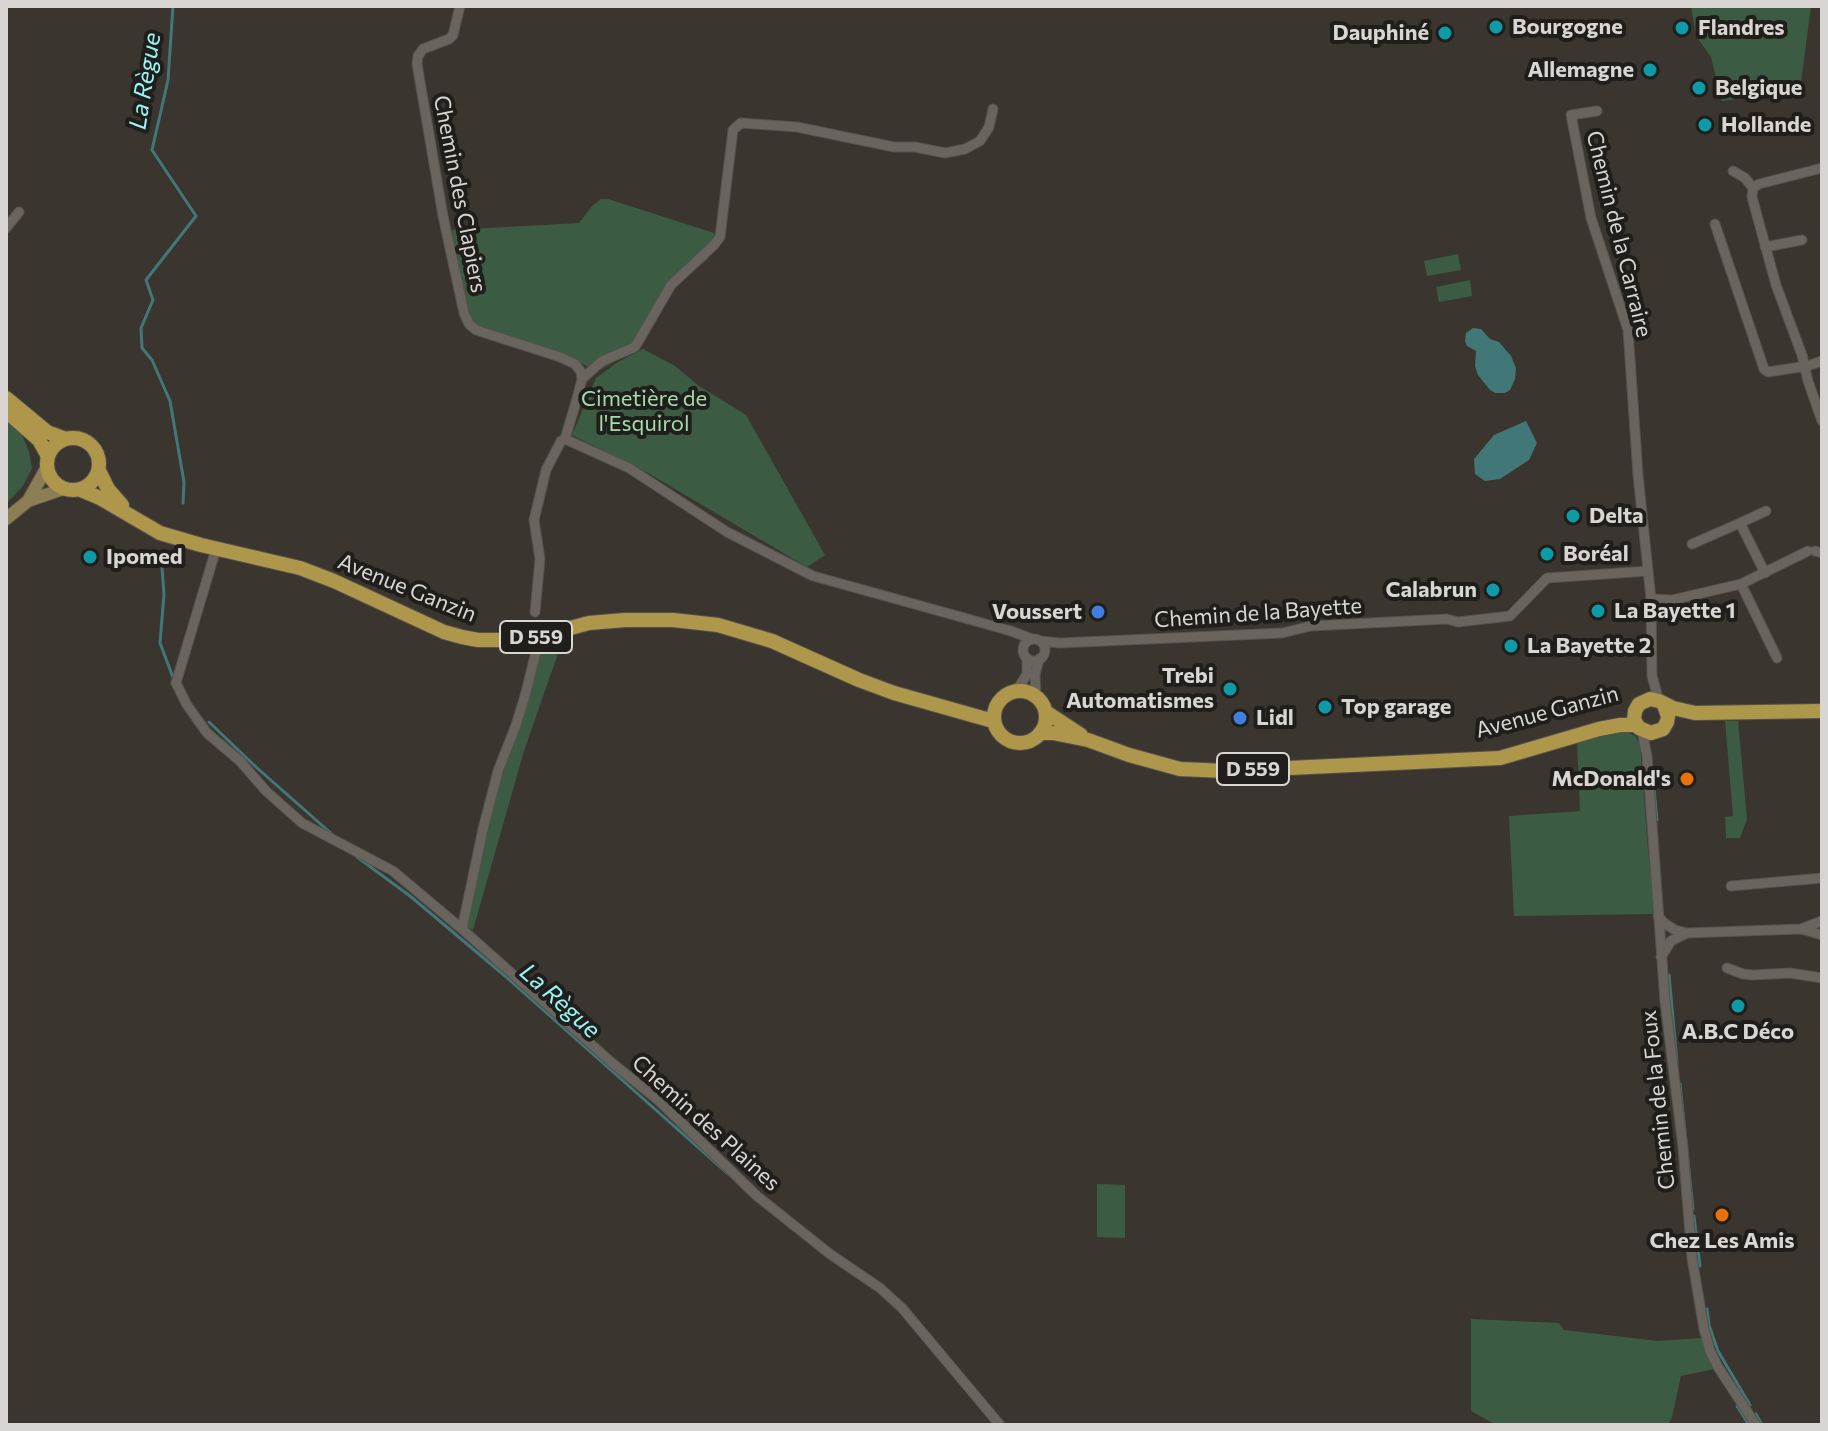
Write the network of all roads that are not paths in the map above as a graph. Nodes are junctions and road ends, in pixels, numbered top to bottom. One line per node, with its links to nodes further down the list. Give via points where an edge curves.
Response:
1 (460, 6): 14 (street, Chemin des Clapiers, via 453,35 423,49 417,64 464,313 476,330 575,364)
2 (993, 109): 14 (street, via 980,141 945,153 797,127 741,123 733,130 720,237 671,285 635,347 602,361)
3 (1597, 111): 32 (street, Chemin de la Carraire, via 1571,115 1591,218 1628,330)
4 (1822, 168): 6 (street)
5 (1733, 171): 6 (street)
6 (1753, 188): 11 (street)
7 (19, 212): 9 (street)
8 (1715, 224): 13 (street, via 1764,369)
9 (6, 228)
10 (1802, 240): 11 (street)
11 (1765, 247): 13 (street)
12 (1822, 361): 13 (street)
13 (1804, 366): 17 (street)
14 (582, 379): 19 (street)
15 (6, 398): 18 (main road, via 47,432)
16 (6, 411): 20 (main road, via 39,440)
17 (1822, 421)
18 (66, 439): 20 (main road); 21 (main road, via 81,439 94,448)
19 (565, 439): 36 (street, via 546,470 534,520 540,559); 38 (street, via 629,468 727,532 813,576 1011,631)
20 (48, 461): 22 (main road, via 52,480); 24 (main road)
21 (99, 471): 23 (main road); 26 (main road, Avenue Ganzin / D 559)
22 (63, 489): 23 (main road); 24 (main road)
23 (81, 490): 26 (main road, Avenue Ganzin / D 559)
24 (28, 501): 27 (main road)
25 (1766, 511): 28 (street)
26 (130, 515): 30 (main road, Avenue Ganzin / D 559, via 160,533)
27 (6, 519)
28 (1740, 523): 29 (street); 33 (street)
29 (1692, 544)
30 (216, 549): 37 (main road, Avenue Ganzin / D 559, via 323,576 462,637 500,642); 54 (street, Chemin des Plaines, via 176,683 187,705 207,733 302,823 393,871)
31 (1815, 552): 33 (street)
32 (1648, 571): 35 (street, Chemin de la Carraire); 38 (street, Chemin de la Bayette, via 1547,578 1510,616)
33 (1765, 573): 34 (street)
34 (1741, 584): 35 (street, via 1672,600); 39 (street)
35 (1651, 599): 46 (street, Chemin de la Carraire)
36 (535, 612)
37 (537, 637): 43 (main road, Avenue Ganzin / D 559, via 625,620 718,625 772,641 894,693); 54 (street, via 521,710 496,777)
38 (1036, 647): 40 (street, via 1024,653 1027,674); 41 (street)
39 (1777, 658)
40 (1017, 690): 41 (main road); 42 (main road)
41 (1036, 696): 45 (main road)
42 (997, 703): 43 (main road, Avenue Ganzin / D 559); 47 (main road)
43 (949, 707): 47 (main road, Avenue Ganzin / D 559)
44 (1822, 711): 46 (main road)
45 (1046, 712): 48 (main road); 49 (main road, Avenue Ganzin / D 559)
46 (1651, 716): 49 (main road, Avenue Ganzin / D 559, via 1504,750 1424,761 1204,771 1157,764); 52 (street, Chemin de la Foux, via 1647,756)
47 (993, 721): 48 (main road, via 1001,736 1014,743)
48 (1040, 733): 49 (main road, Avenue Ganzin / D 559)
49 (1088, 740)
50 (1822, 878): 51 (street)
51 (1731, 886)
52 (1658, 916): 55 (street, Chemin de la Foux); 57 (street)
53 (1822, 921): 56 (street)
54 (462, 929): 63 (street, Chemin des Plaines, via 658,1100 757,1196 902,1308)
55 (1659, 929): 59 (street); 60 (street, Chemin de la Foux)
56 (1801, 929): 57 (street); 58 (street)
57 (1687, 933): 59 (street)
58 (1822, 935)
59 (1674, 939): 60 (street)
60 (1661, 957): 64 (street, Chemin de la Foux, via 1704,1329 1718,1367)
61 (1727, 968): 62 (street, via 1743,974)
62 (1822, 978)
63 (1000, 1425)
64 (1756, 1425)

